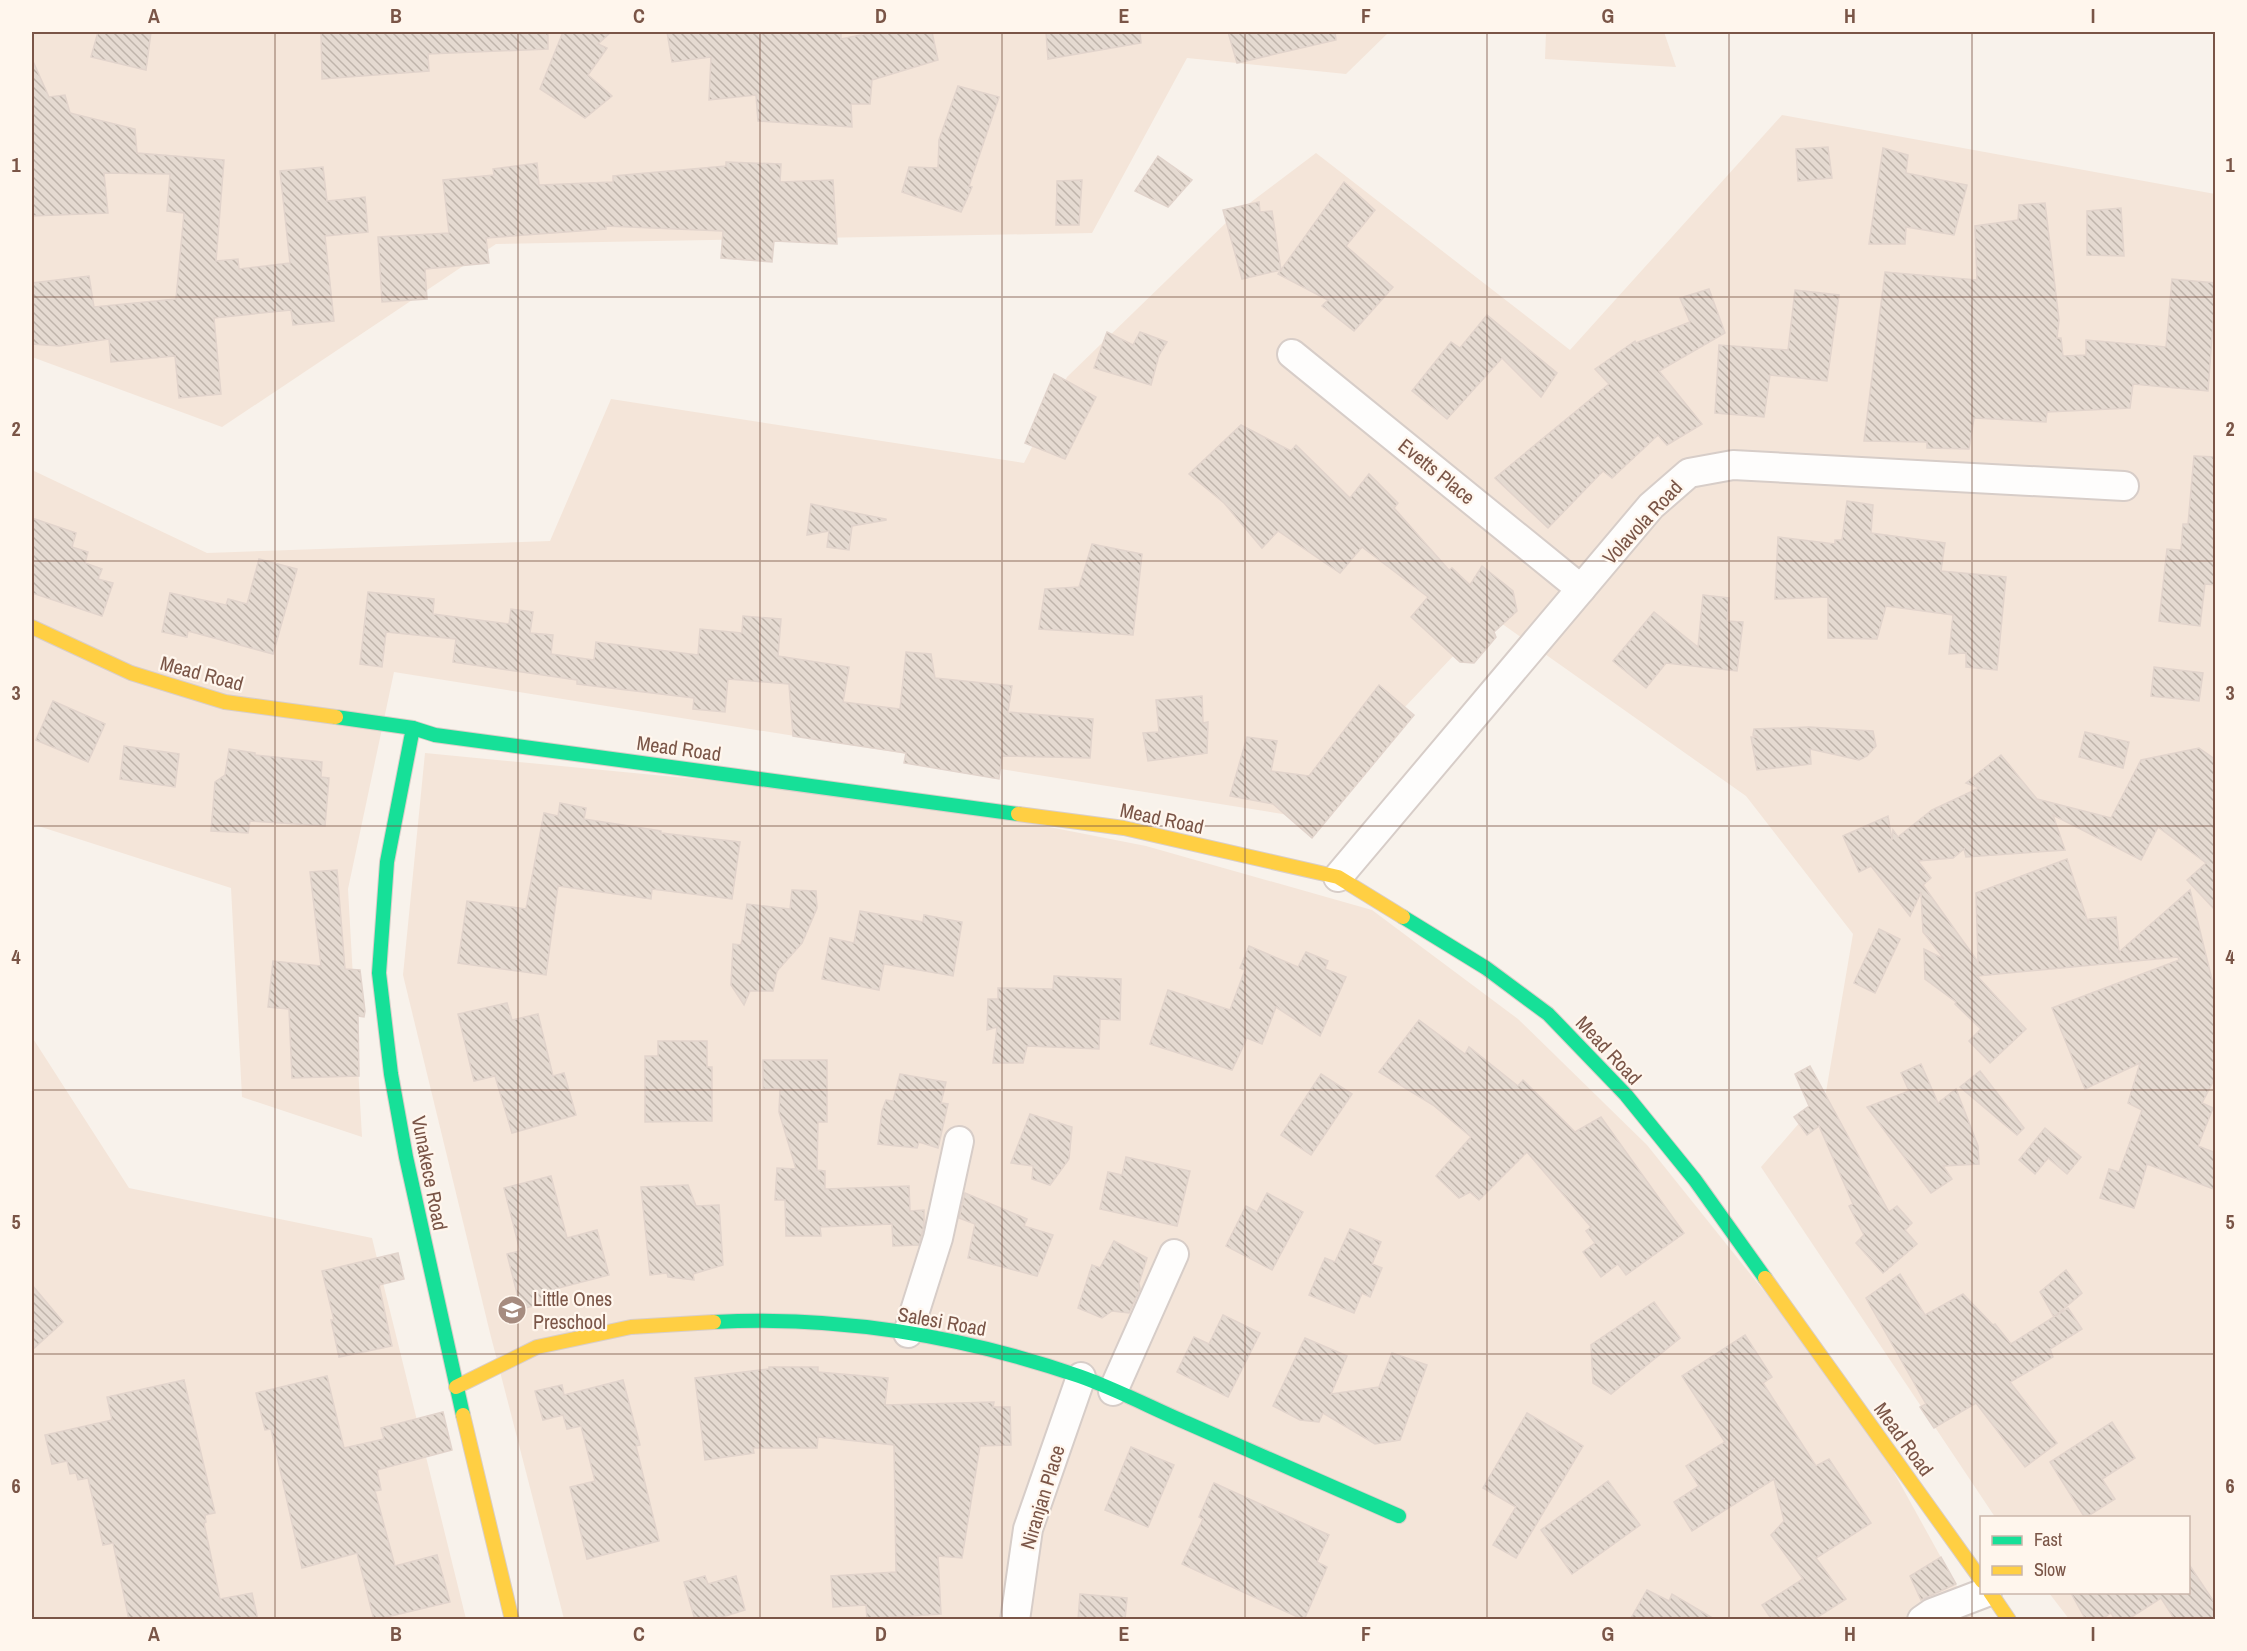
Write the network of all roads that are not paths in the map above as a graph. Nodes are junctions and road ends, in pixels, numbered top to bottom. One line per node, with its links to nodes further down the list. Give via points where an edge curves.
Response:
1 (1292, 354): 3 (street, Evetts Place)
2 (2124, 486): 3 (street, Volavola Road, via 1733,465 1689,473 1651,506)
3 (1581, 589): 6 (street, Volavola Road)
4 (32, 627): 5 (main road, Mead Road, via 131,673 225,702)
5 (413, 728): 6 (main road, Mead Road, via 435,735 1124,828); 11 (main road, Vunakece Road, via 387,862 379,973 406,1157)
6 (1338, 877): 14 (main road, Mead Road, via 1486,968 1548,1014 1626,1095 1695,1180)
7 (959, 1141): 9 (street, via 938,1238)
8 (1174, 1254): 12 (street)
9 (908, 1333): 10 (main road, Salesi Road, via 996,1351); 11 (main road, Salesi Road, via 818,1322 755,1320 631,1328 537,1347)
10 (1081, 1377): 12 (main road, Salesi Road); 18 (street, Niranjan Place, via 1028,1529)
11 (456, 1387): 17 (main road, Vunakece Road)
12 (1113, 1391): 13 (main road, Salesi Road)
13 (1399, 1516)
14 (1980, 1578)
15 (1985, 1594): 19 (street)
16 (1989, 1594): 20 (main road)
17 (512, 1620)
18 (1015, 1620)
19 (1922, 1620)
20 (2009, 1620)

